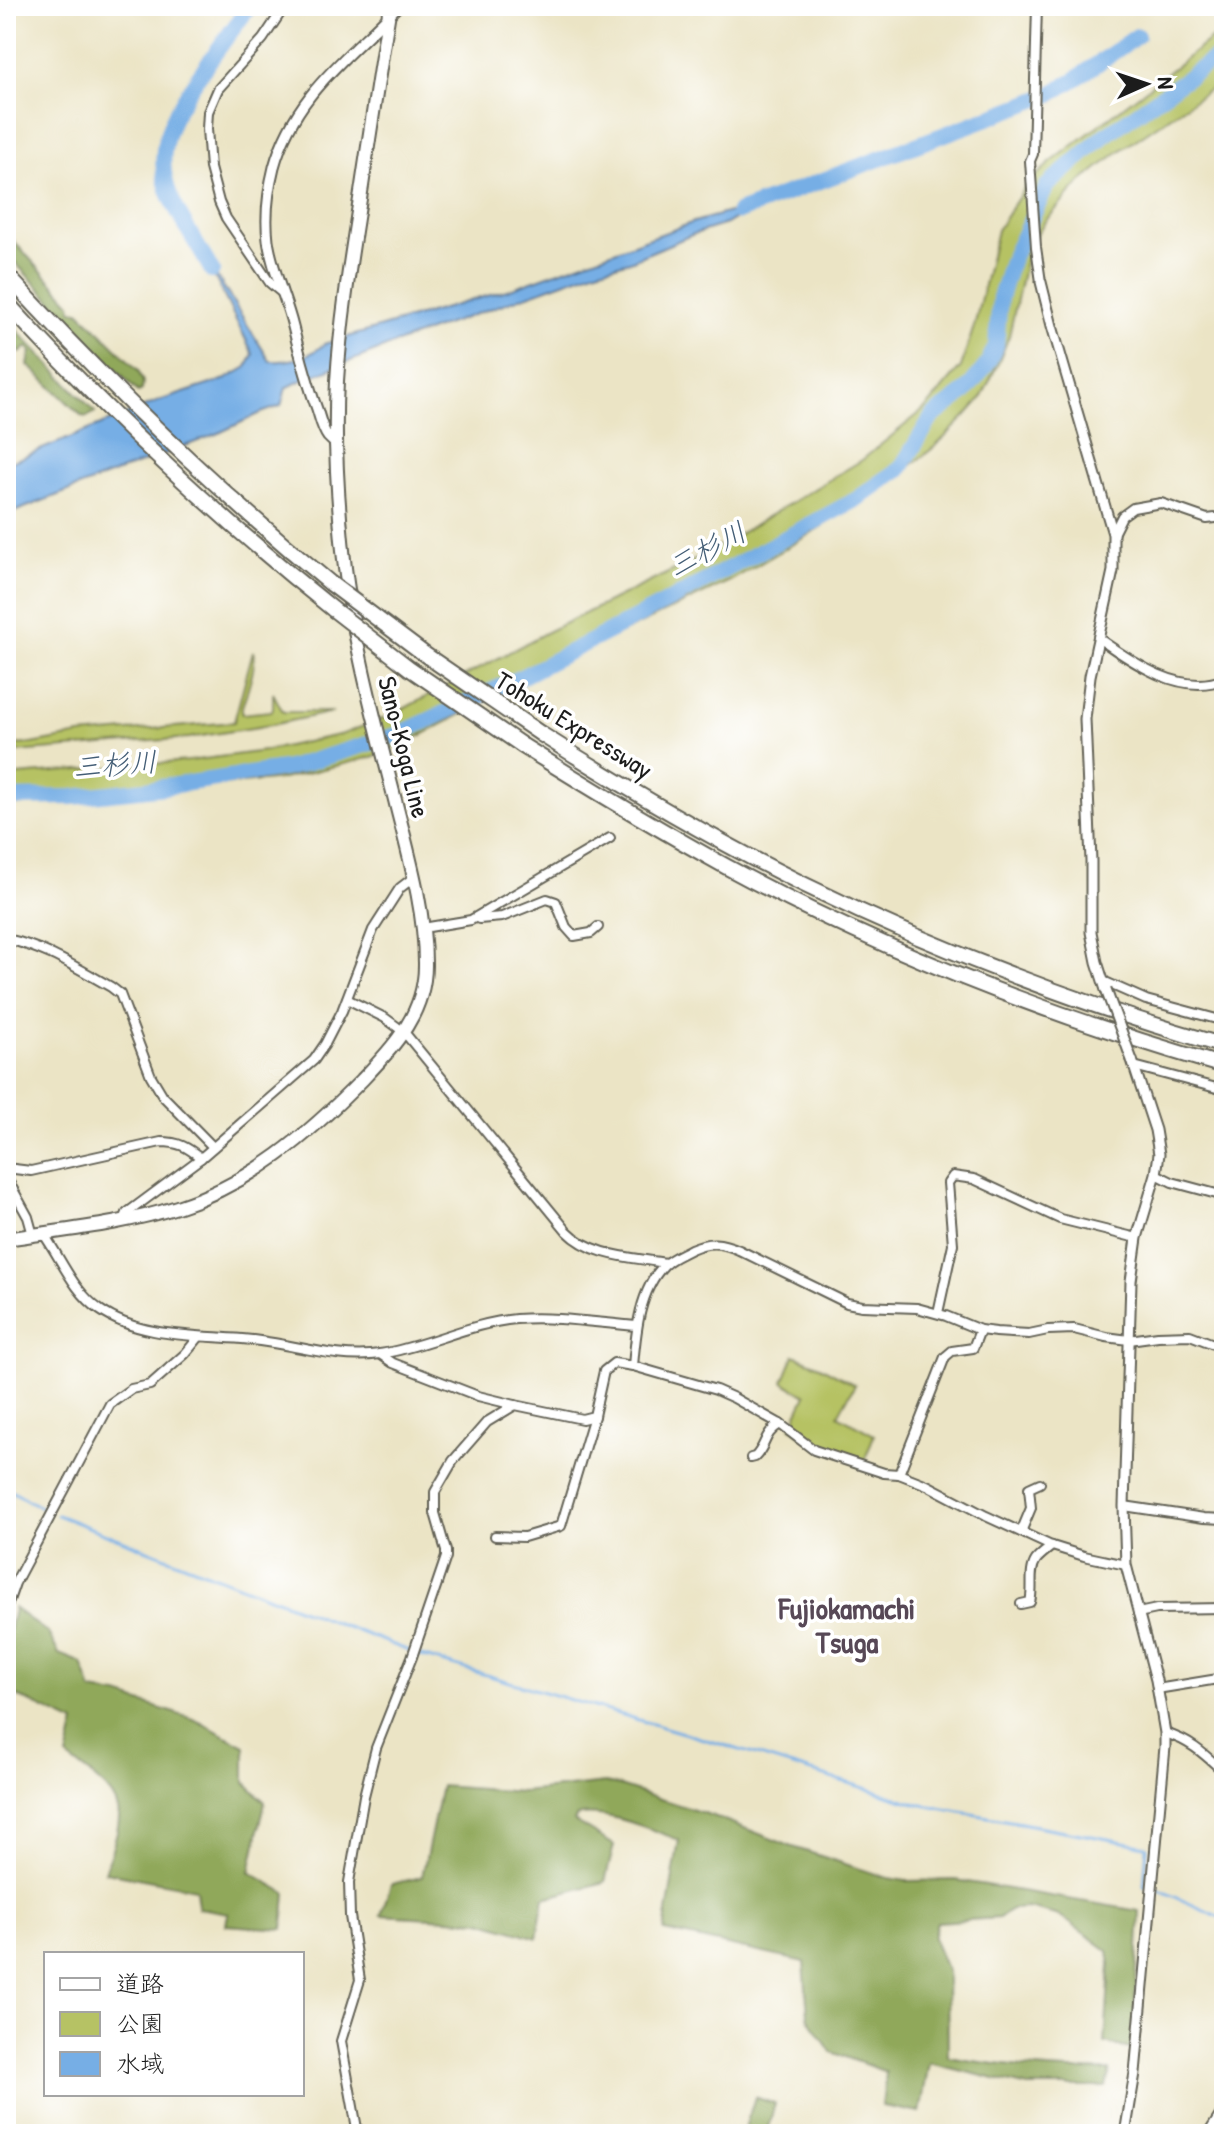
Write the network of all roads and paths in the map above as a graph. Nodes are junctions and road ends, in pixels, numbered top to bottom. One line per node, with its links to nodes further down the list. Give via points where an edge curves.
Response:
1 (285, 6): 7 (street, via 218,89 207,129 210,168 226,218)
2 (398, 6): 4 (street)
3 (1037, 6): 6 (street, via 1030,161)
4 (389, 11): 7 (street, via 305,100 279,150 267,220); 9 (main road, Sano-Koga Line, via 343,305)
5 (6, 274): 24 (highway, Tohoku Expressway, bridge, via 126,399 243,509 330,583 541,734 738,851 861,912 1051,990)
6 (1041, 282): 11 (street)
7 (282, 294): 9 (street, via 307,380 328,437)
8 (6, 302): 26 (highway, Tohoku Expressway, bridge, via 174,473 275,563 409,668 523,746 728,868 855,930 1045,1008)
9 (337, 445): 15 (main road, Sano-Koga Line, via 342,542 358,649)
10 (1224, 517): 11 (street, via 1207,519 1161,503 1133,508)
11 (1113, 534): 12 (street, via 1113,571)
12 (1098, 638): 13 (street, via 1172,680 1200,684); 20 (street, via 1085,736 1091,932)
13 (1224, 679)
14 (610, 838): 16 (street)
15 (413, 878): 18 (main road, Sano-Koga Line); 21 (street, via 400,888 373,930)
16 (471, 920): 17 (street, via 502,917 547,899 556,902 574,936); 18 (street)
17 (598, 927)
18 (423, 928): 23 (main road, Sano-Koga Line, via 424,981)
19 (6, 939): 28 (street, via 52,954 120,994 163,1096)
20 (1104, 986): 22 (street); 25 (street, bridge)
21 (347, 999): 23 (street); 28 (street, via 314,1060)
22 (1224, 1021)
23 (404, 1032): 34 (main road, Sano-Koga Line, via 317,1125 271,1161 196,1201); 38 (street, via 574,1238 600,1251)
24 (1224, 1046)
25 (1133, 1063): 27 (street); 31 (street, via 1158,1141)
26 (1224, 1066)
27 (1224, 1090)
28 (213, 1147): 29 (street)
29 (201, 1158): 30 (street, via 185,1145 161,1142 31,1171); 34 (street, via 141,1201)
30 (6, 1168)
31 (1156, 1174): 33 (street); 36 (street)
32 (6, 1177): 35 (street)
33 (1224, 1196)
34 (124, 1221): 35 (main road, Sano-Koga Line)
35 (38, 1234): 37 (main road, Sano-Koga Line); 42 (street, via 83,1296 102,1312 128,1324)
36 (1137, 1238): 39 (street, via 1060,1219 974,1179 953,1176 948,1183 953,1244); 43 (street)
37 (6, 1239)
38 (666, 1263): 39 (street, via 708,1242 725,1244 847,1303); 40 (street, via 655,1277)
39 (938, 1313): 41 (street)
40 (637, 1326): 45 (street, via 514,1319); 46 (street)
41 (980, 1330): 43 (street, via 1029,1334 1074,1329); 51 (street, via 973,1348 945,1357)
42 (199, 1337): 45 (street); 61 (street, via 150,1385 131,1389 110,1404)
43 (1129, 1340): 44 (street, via 1190,1335); 53 (street)
44 (1224, 1348)
45 (380, 1354): 47 (street, via 478,1396)
46 (633, 1366): 48 (street, via 614,1363 604,1371); 49 (street, via 716,1390)
47 (515, 1405): 48 (street, via 582,1419); 68 (street, via 487,1422 453,1461 435,1492 446,1557 376,1748 364,1796 349,1882 360,1980 341,2041)
48 (594, 1416): 56 (street, via 561,1526 524,1537)
49 (780, 1424): 50 (street); 51 (street, via 814,1450)
50 (751, 1458)
51 (899, 1474): 55 (street)
52 (1040, 1483): 55 (street, via 1029,1488 1031,1508)
53 (1124, 1506): 54 (street); 58 (street)
54 (1224, 1519)
55 (1021, 1532): 57 (street)
56 (495, 1536)
57 (1052, 1546): 58 (street); 59 (street, via 1036,1560 1030,1602)
58 (1126, 1565): 62 (street)
59 (1021, 1604)
60 (1224, 1608): 62 (street)
61 (6, 1609)
62 (1138, 1613): 64 (street)
63 (1224, 1678): 64 (street)
64 (1157, 1689): 65 (street)
65 (1165, 1733): 66 (street, via 1193,1745); 69 (street)
66 (1224, 1772)
67 (1224, 2109): 70 (street)
68 (358, 2134)
69 (1125, 2134)
70 (1208, 2134)

